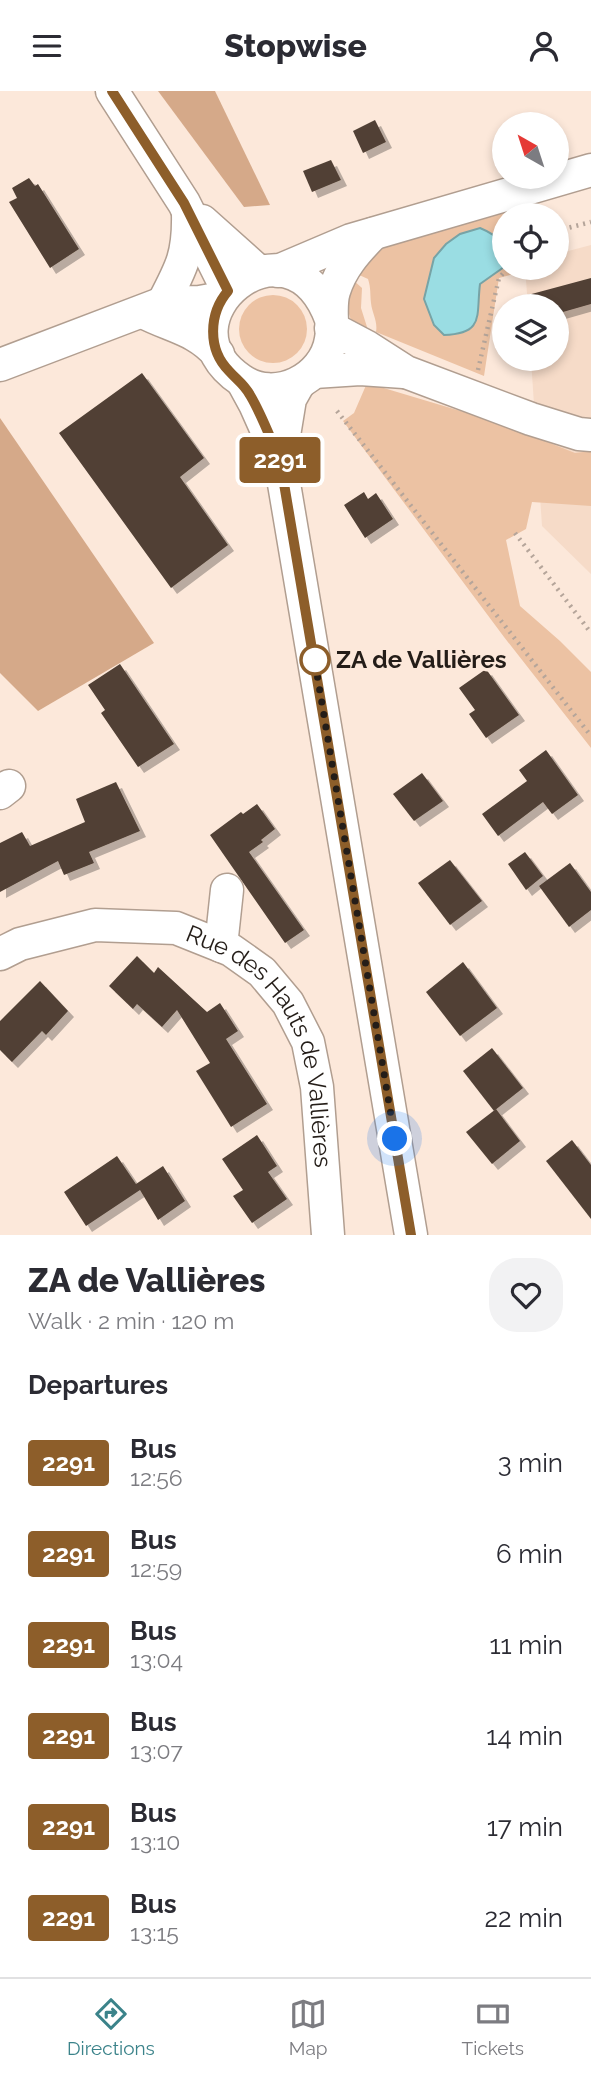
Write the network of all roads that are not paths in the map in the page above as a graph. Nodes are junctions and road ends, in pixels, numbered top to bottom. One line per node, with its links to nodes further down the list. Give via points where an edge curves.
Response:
1 (112, 91): 3 (street)
2 (591, 170): 4 (street)
3 (186, 207): 5 (street); 6 (street); 7 (street, via 184,260)
4 (373, 234): 5 (street); 8 (street, via 340,276 333,293)
5 (268, 271): 6 (street, via 242,279); 8 (street, via 296,276 312,286 324,301)
6 (225, 294): 7 (street); 9 (street, via 213,325)
7 (153, 308): 9 (street, via 205,339); 10 (street)
8 (331, 323): 11 (street); 12 (street, via 325,356)
9 (218, 354): 13 (street)
10 (0, 365)
11 (406, 372): 12 (street, via 359,369); 14 (street, via 531,419)
12 (306, 378): 13 (street, via 280,389 261,389); 15 (street, via 290,399)
13 (243, 382): 15 (street)
14 (591, 435)
15 (280, 460): 20 (street)
16 (227, 890): 17 (street)
17 (221, 946): 18 (street, Rue des Hauts de Vallières, via 176,928 95,925 20,944); 19 (street, Rue des Hauts de Vallières, via 262,972 288,1003 309,1042 317,1087)
18 (0, 954)
19 (328, 1235)
20 (411, 1235)

